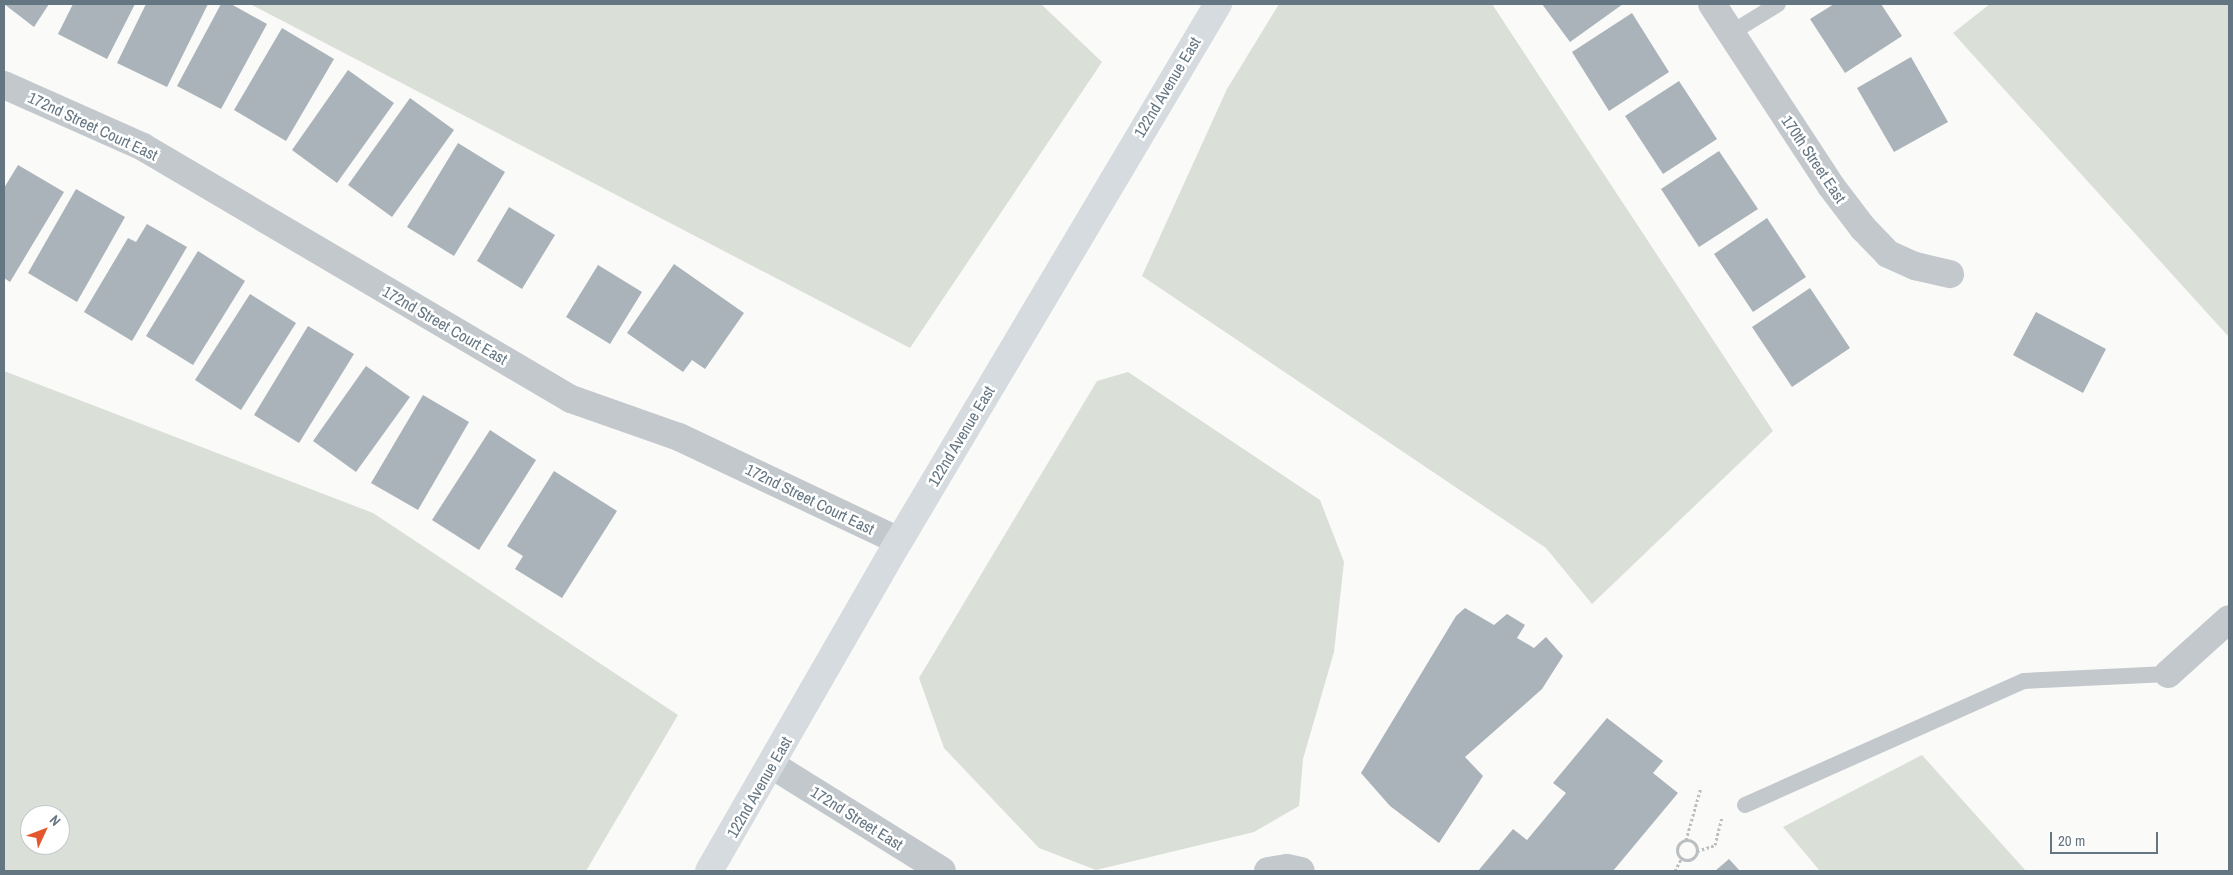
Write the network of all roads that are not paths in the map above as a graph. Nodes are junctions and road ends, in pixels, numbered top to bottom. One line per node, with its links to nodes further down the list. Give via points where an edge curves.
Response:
1 (1218, 4): 7 (main road, 122nd Avenue East)
2 (1712, 4): 4 (street, 170th Street East)
3 (1778, 4): 4 (lane)
4 (1731, 33): 6 (street, 170th Street East, via 1831,186 1863,228 1888,254 1915,266)
5 (4, 85): 7 (street, 172nd Street Court East, via 143,147 571,399 679,437)
6 (1950, 274)
7 (899, 541): 10 (main road, 122nd Avenue East)
8 (2229, 618): 9 (street)
9 (2168, 674): 11 (lane, via 2024,681)
10 (772, 765): 12 (main road, 122nd Avenue East); 13 (street, 172nd Street East)
11 (1745, 806)
12 (709, 871)
13 (942, 871)
14 (1268, 871): 15 (street, via 1287,868)
15 (1301, 871)

